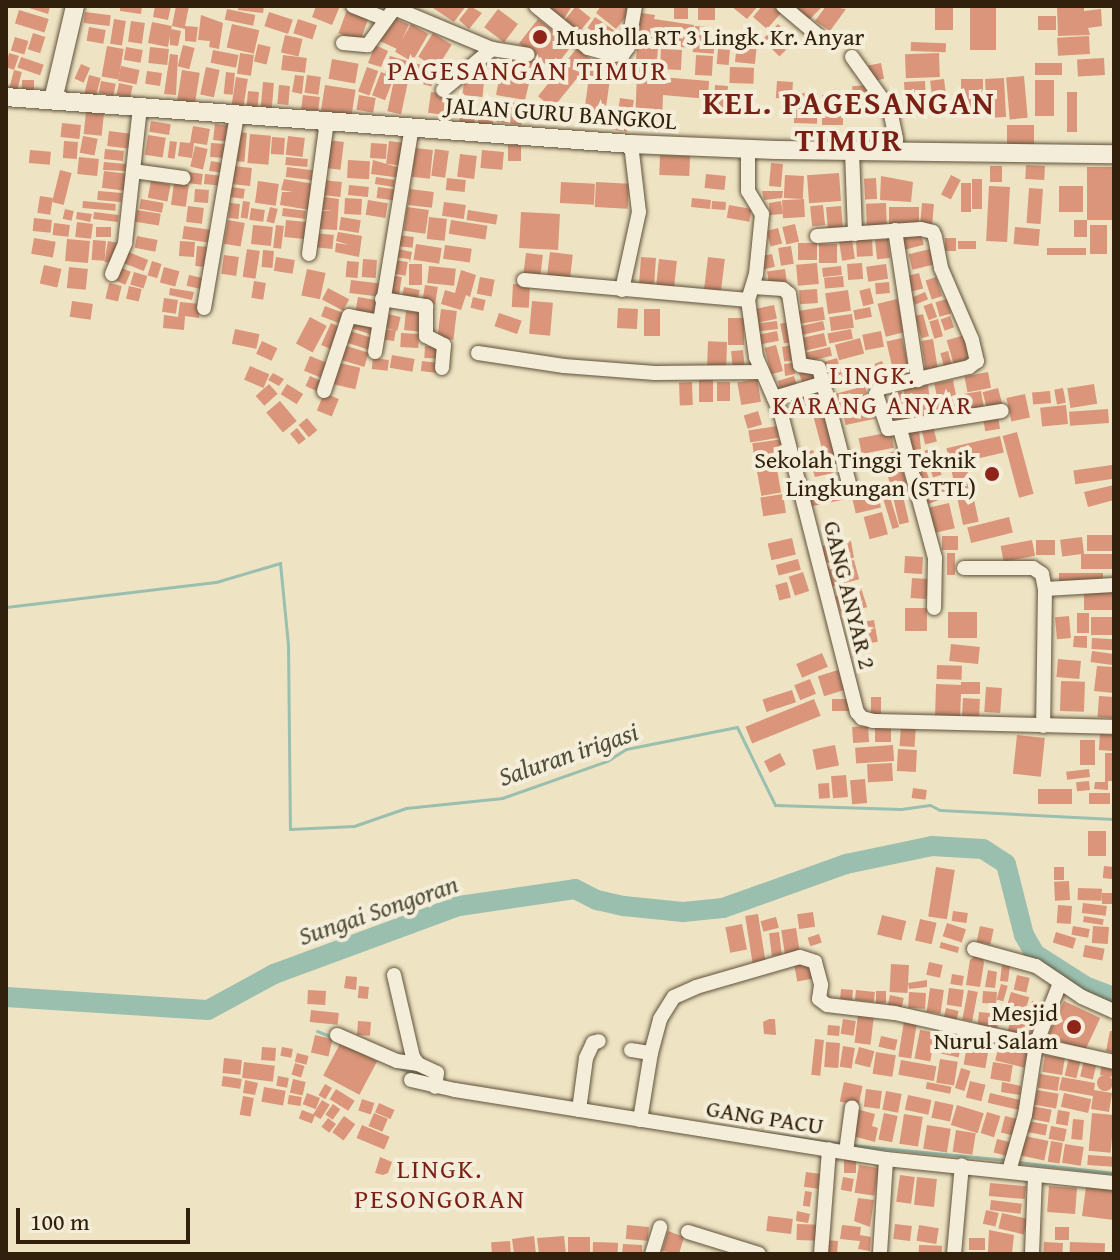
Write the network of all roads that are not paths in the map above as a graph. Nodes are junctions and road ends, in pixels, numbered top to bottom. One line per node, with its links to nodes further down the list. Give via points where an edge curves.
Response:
1 (75, 6): 14 (street)
2 (353, 6): 6 (street)
3 (536, 6): 5 (street, via 588,48 612,55 623,54 628,47)
4 (783, 6): 7 (street)
5 (635, 7)
6 (392, 11): 8 (street, via 368,45); 9 (street)
7 (820, 37)
8 (343, 43)
9 (492, 49): 10 (street); 12 (street)
10 (528, 55)
11 (852, 57): 22 (street, via 890,110)
12 (443, 90)
13 (6, 97): 14 (street, JALAN GURU BANGKOL)
14 (53, 100): 15 (street, JALAN GURU BANGKOL)
15 (140, 108): 16 (street, JALAN GURU BANGKOL); 24 (street)
16 (237, 114): 17 (street, JALAN GURU BANGKOL); 35 (street)
17 (327, 120): 18 (street, JALAN GURU BANGKOL); 29 (street)
18 (412, 127): 19 (street, JALAN GURU BANGKOL); 34 (street)
19 (631, 144): 20 (street, JALAN GURU BANGKOL); 32 (street, via 639,212)
20 (748, 148): 21 (street, JALAN GURU BANGKOL); 33 (street, GANG ANYAR 2, via 749,190 762,214)
21 (852, 151): 22 (street, JALAN GURU BANGKOL); 27 (street)
22 (894, 151): 23 (street, JALAN GURU BANGKOL)
23 (1114, 154)
24 (133, 171): 25 (street); 30 (street, via 125,243)
25 (184, 178)
26 (895, 230): 27 (street); 41 (street); 41 (street, via 933,232 941,268 977,361)
27 (855, 234): 28 (street)
28 (817, 236)
29 (309, 254)
30 (112, 274)
31 (524, 280): 32 (street)
32 (622, 290): 33 (street)
33 (751, 294): 40 (street, GANG ANYAR 2); 42 (street, via 783,289 789,294 800,365 819,368)
34 (382, 299): 36 (street); 39 (street, via 428,308 426,336 444,345)
35 (204, 308)
36 (379, 322): 37 (street); 43 (street, via 349,316)
37 (375, 352)
38 (478, 353): 40 (street, via 655,373)
39 (442, 368)
40 (761, 372): 44 (street, GANG ANYAR 2)
41 (918, 380): 46 (street, via 877,391 886,426)
42 (824, 383): 44 (street); 47 (street)
43 (324, 391)
44 (774, 398): 52 (street, GANG ANYAR 2, via 862,718)
45 (1002, 411): 46 (street)
46 (897, 430): 51 (street, via 935,558)
47 (850, 487)
48 (964, 568): 50 (street, via 1033,568 1042,574)
49 (1114, 585): 50 (street)
50 (1045, 589): 52 (street)
51 (934, 608)
52 (1043, 726): 53 (street, GANG ANYAR 2)
53 (1114, 727)
54 (974, 949): 56 (street, via 1027,963)
55 (394, 975): 64 (street)
56 (1060, 983): 57 (street); 60 (street)
57 (1114, 1011)
58 (337, 1035): 64 (street, via 397,1061)
59 (599, 1041): 67 (street, via 586,1058)
60 (1036, 1044): 62 (street, via 895,1013 827,1005 819,999 815,962 800,957 674,997 660,1019); 63 (street); 73 (street)
61 (631, 1050): 62 (street)
62 (651, 1053): 69 (street)
63 (1114, 1062)
64 (419, 1064): 66 (street, via 435,1071)
65 (411, 1080): 66 (street, GANG PACU)
66 (436, 1082): 67 (street, GANG PACU)
67 (579, 1105): 69 (street, GANG PACU)
68 (852, 1107): 70 (street)
69 (641, 1115): 71 (street, GANG PACU)
70 (846, 1146): 71 (street, GANG PACU); 72 (street, GANG PACU)
71 (829, 1149): 82 (street)
72 (886, 1159): 74 (street, GANG PACU); 79 (street)
73 (1012, 1163): 74 (street, GANG PACU); 75 (street, GANG PACU)
74 (962, 1165): 83 (street)
75 (1035, 1175): 76 (street, GANG PACU); 84 (street)
76 (1114, 1183)
77 (660, 1227): 80 (street)
78 (688, 1232): 81 (street)
79 (880, 1253)
80 (652, 1254)
81 (759, 1254)
82 (821, 1254)
83 (954, 1254)
84 (1032, 1254)

